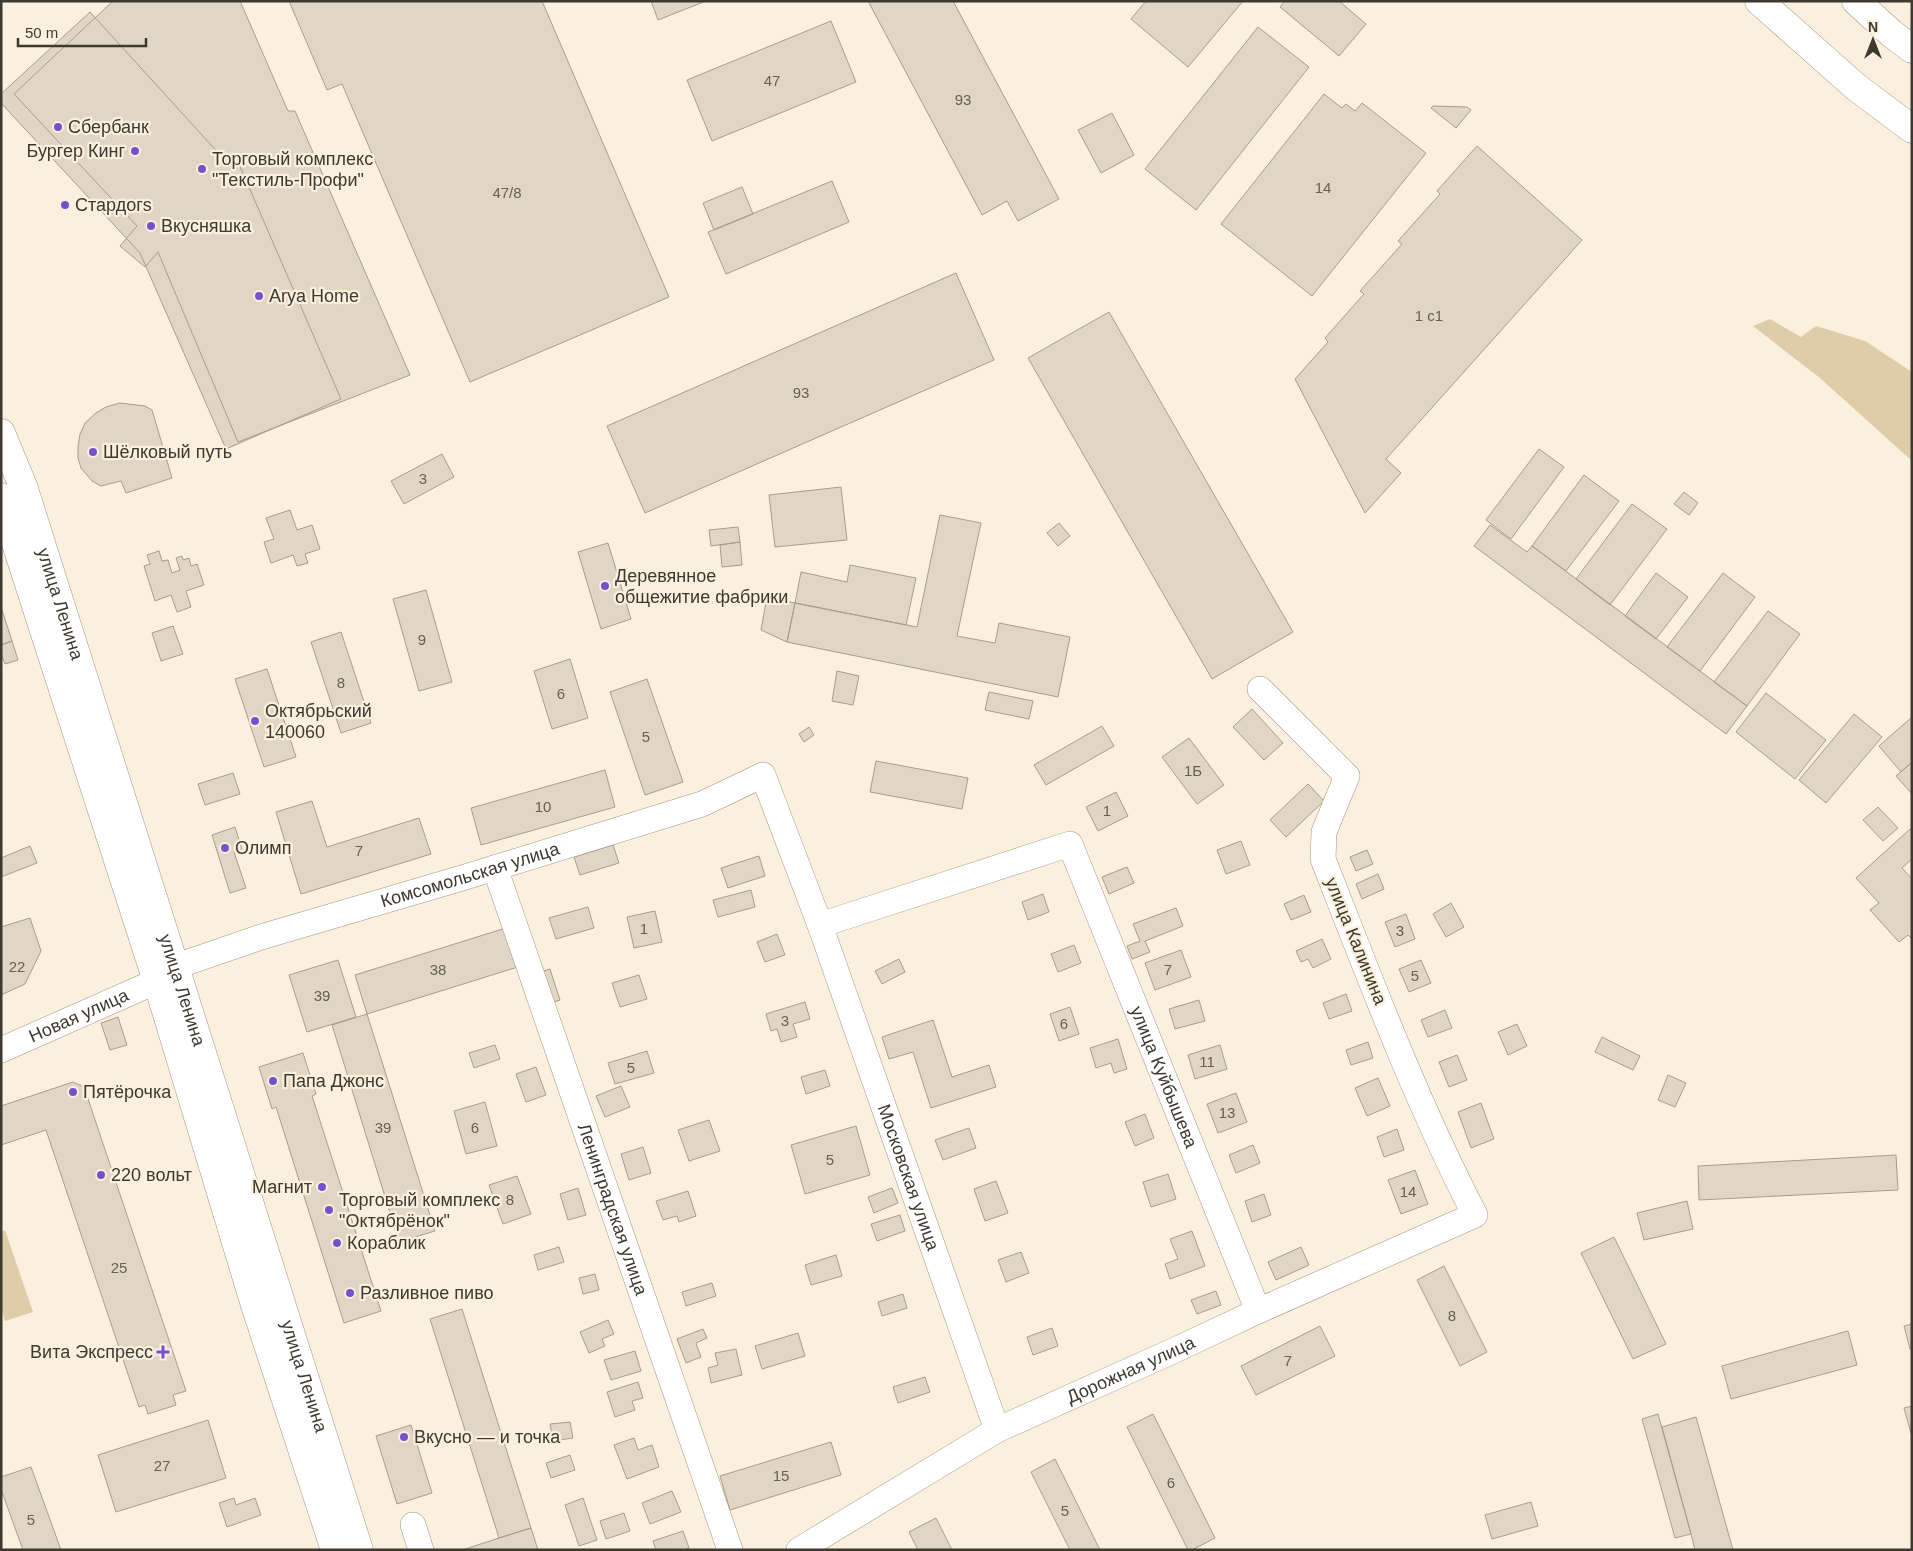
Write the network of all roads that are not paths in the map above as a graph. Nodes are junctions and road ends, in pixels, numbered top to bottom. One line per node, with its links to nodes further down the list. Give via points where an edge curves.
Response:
1 (1759, 1): 4 (main road, via 1856,87)
2 (1856, 1): 3 (main road)
3 (1912, 49)
4 (1912, 129)
5 (1, 433): 11 (main road, улица Ленина, via 23,486)
6 (1, 498): 11 (main road, улица Ленина)
7 (1260, 689): 13 (street, улица Калинина, via 1347,776 1324,832 1323,859 1397,1044)
8 (764, 775): 9 (street, Комсомольская улица, via 702,804); 10 (street, Московская улица)
9 (495, 868): 11 (street, Комсомольская улица, via 252,940); 20 (street, Ленинградская улица)
10 (820, 925): 14 (street, улица Куйбышева, via 1070,844); 15 (street, Московская улица)
11 (166, 974): 12 (street, Новая улица); 17 (main road, улица Ленина, via 255,1305); 18 (main road, улица Ленина)
12 (1, 1050)
13 (1475, 1215): 14 (street, Дорожная улица)
14 (1258, 1311): 15 (street, Дорожная улица)
15 (997, 1430): 21 (street, Дорожная улица)
16 (413, 1525): 19 (street)
17 (335, 1550)
18 (359, 1550)
19 (422, 1550)
20 (730, 1550)
21 (799, 1550)

